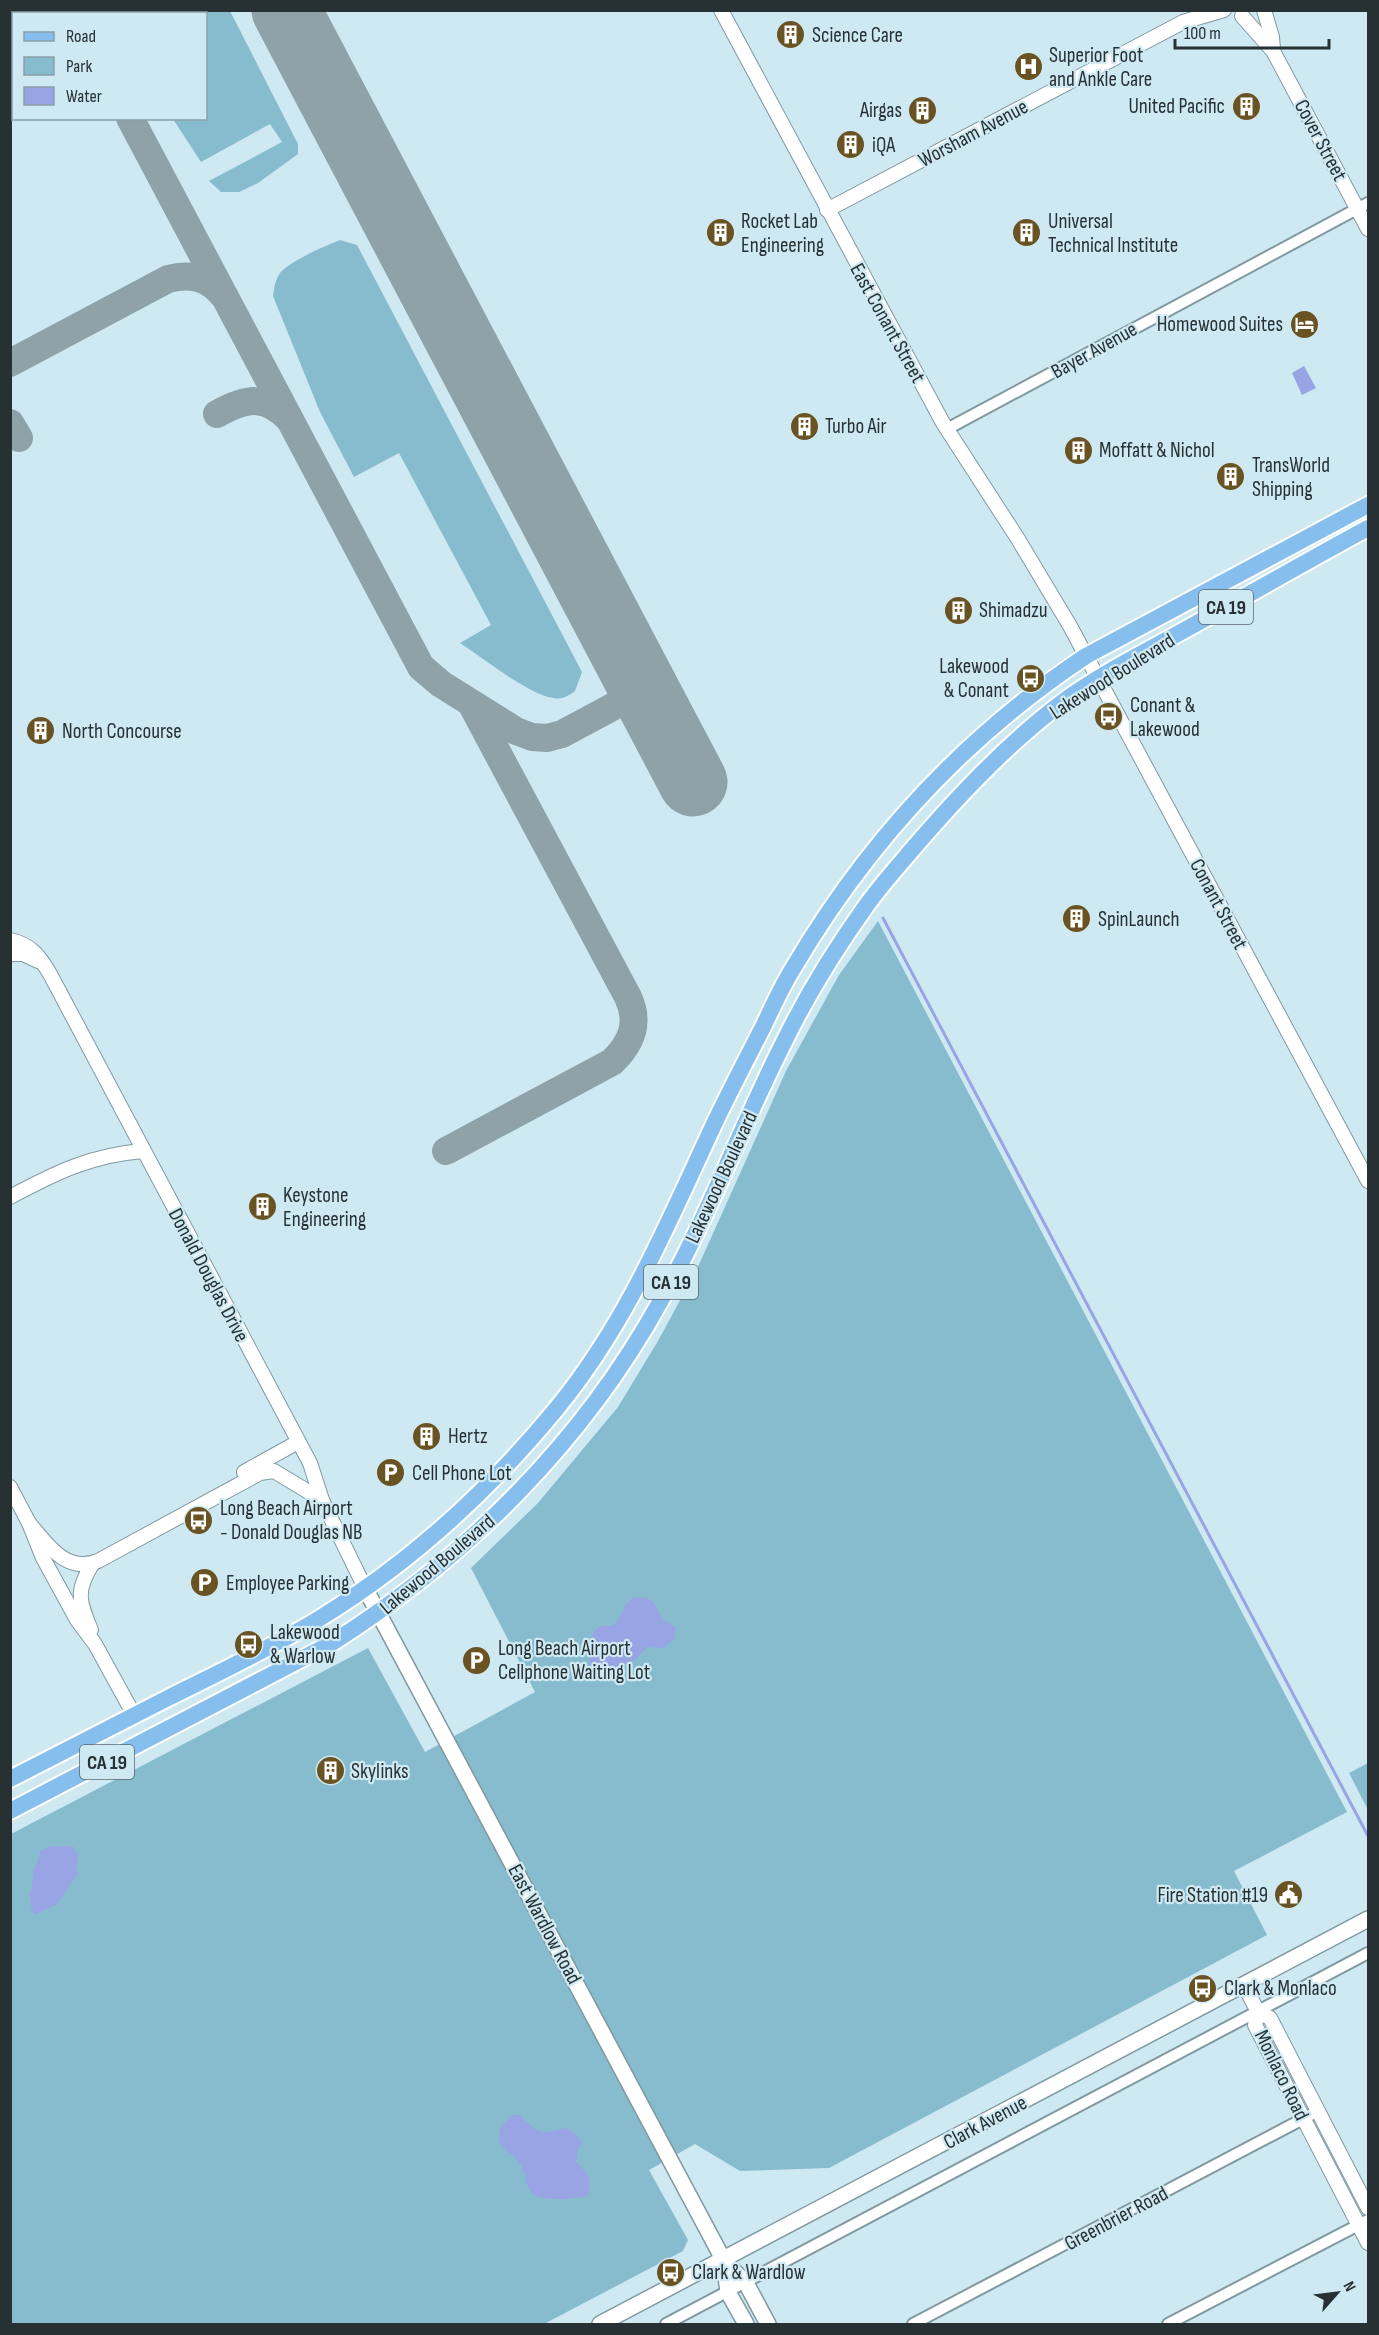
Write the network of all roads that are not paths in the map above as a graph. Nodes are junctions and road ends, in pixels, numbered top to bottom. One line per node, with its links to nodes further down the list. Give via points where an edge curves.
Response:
1 (721, 10): 10 (street, East Conant Street)
2 (1194, 10): 7 (street, Worsham Avenue)
3 (1224, 10): 6 (street); 7 (street, Worsham Avenue)
4 (1257, 10): 6 (street)
5 (1263, 10): 8 (street, Cover Street)
6 (1242, 16): 8 (street, Cover Street)
7 (1183, 22): 10 (street, Worsham Avenue)
8 (1273, 51): 9 (street, Cover Street)
9 (1363, 206): 11 (street, Cover Street); 12 (street, Bayer Avenue)
10 (827, 210): 12 (street, East Conant Street)
11 (1368, 229)
12 (947, 429): 15 (street, East Conant Street)
13 (1368, 505): 16 (main road, Lakewood Boulevard / CA 19)
14 (1368, 528): 17 (main road, Lakewood Boulevard / CA 19)
15 (1070, 626): 16 (street, Conant Street)
16 (1086, 656): 17 (street, Conant Street); 18 (main road, Lakewood Boulevard / CA 19, via 1043,685 960,754 911,805)
17 (1098, 679): 19 (main road, Lakewood Boulevard / CA 19, via 994,760); 24 (street, Conant Street)
18 (857, 871): 19 (main road); 32 (main road, Lakewood Boulevard / CA 19, via 791,971 717,1118 663,1238 604,1343 559,1406 503,1470 449,1522)
19 (879, 890): 33 (main road, Lakewood Boulevard / CA 19, via 815,985 785,1039 688,1250 627,1358 581,1423 523,1490 476,1536)
20 (10, 940): 22 (street, Donald Douglas Drive, via 31,948)
21 (10, 954): 22 (street, via 23,954)
22 (45, 966): 23 (street, Donald Douglas Drive)
23 (142, 1151): 25 (street, via 116,1153 67,1168); 26 (street, Donald Douglas Drive)
24 (1368, 1181)
25 (10, 1197)
26 (298, 1442): 28 (street, via 239,1474); 29 (street, Donald Douglas Drive, via 310,1463)
27 (10, 1486): 30 (street)
28 (223, 1491): 29 (street, via 260,1473 274,1471); 31 (street)
29 (322, 1500): 32 (street, Donald Douglas Drive)
30 (29, 1523): 31 (street, via 63,1560 81,1565); 34 (street, via 43,1558)
31 (93, 1563): 34 (street, via 80,1589 80,1604)
32 (365, 1588): 33 (main road, East Wardlow Road); 35 (main road, Lakewood Boulevard / CA 19, via 269,1647)
33 (379, 1613): 37 (main road, Lakewood Boulevard / CA 19, via 282,1671); 47 (main road, East Wardlow Road)
34 (95, 1644): 35 (street)
35 (134, 1715): 36 (main road, Lakewood Boulevard / CA 19)
36 (10, 1779)
37 (10, 1811)
38 (1368, 1919): 40 (main road, Clark Avenue)
39 (1368, 1954): 41 (street, Clark Avenue)
40 (1244, 1984): 41 (street); 47 (main road, Clark Avenue)
41 (1258, 2012): 42 (street, Monlaco Road, via 1270,2018); 43 (street, Monlaco Road, via 1256,2025); 48 (street, Clark Avenue)
42 (1318, 2111): 43 (street, Greenbrier Road); 44 (street, Monlaco Road)
43 (1303, 2119): 45 (street, Monlaco Road); 54 (street, Greenbrier Road)
44 (1368, 2208)
45 (1364, 2223): 46 (street, Monlaco Road); 55 (street)
46 (1368, 2242)
47 (724, 2261): 48 (main road, East Wardlow Road); 49 (main road, East Wardlow Road); 50 (main road, Clark Avenue)
48 (746, 2283): 49 (street, Clark Avenue); 53 (main road, East Wardlow Road)
49 (728, 2292): 51 (street, Clark Avenue); 52 (main road, East Wardlow Road)
50 (600, 2325)
51 (666, 2325)
52 (746, 2325)
53 (768, 2325)
54 (913, 2325)
55 (1168, 2325)

